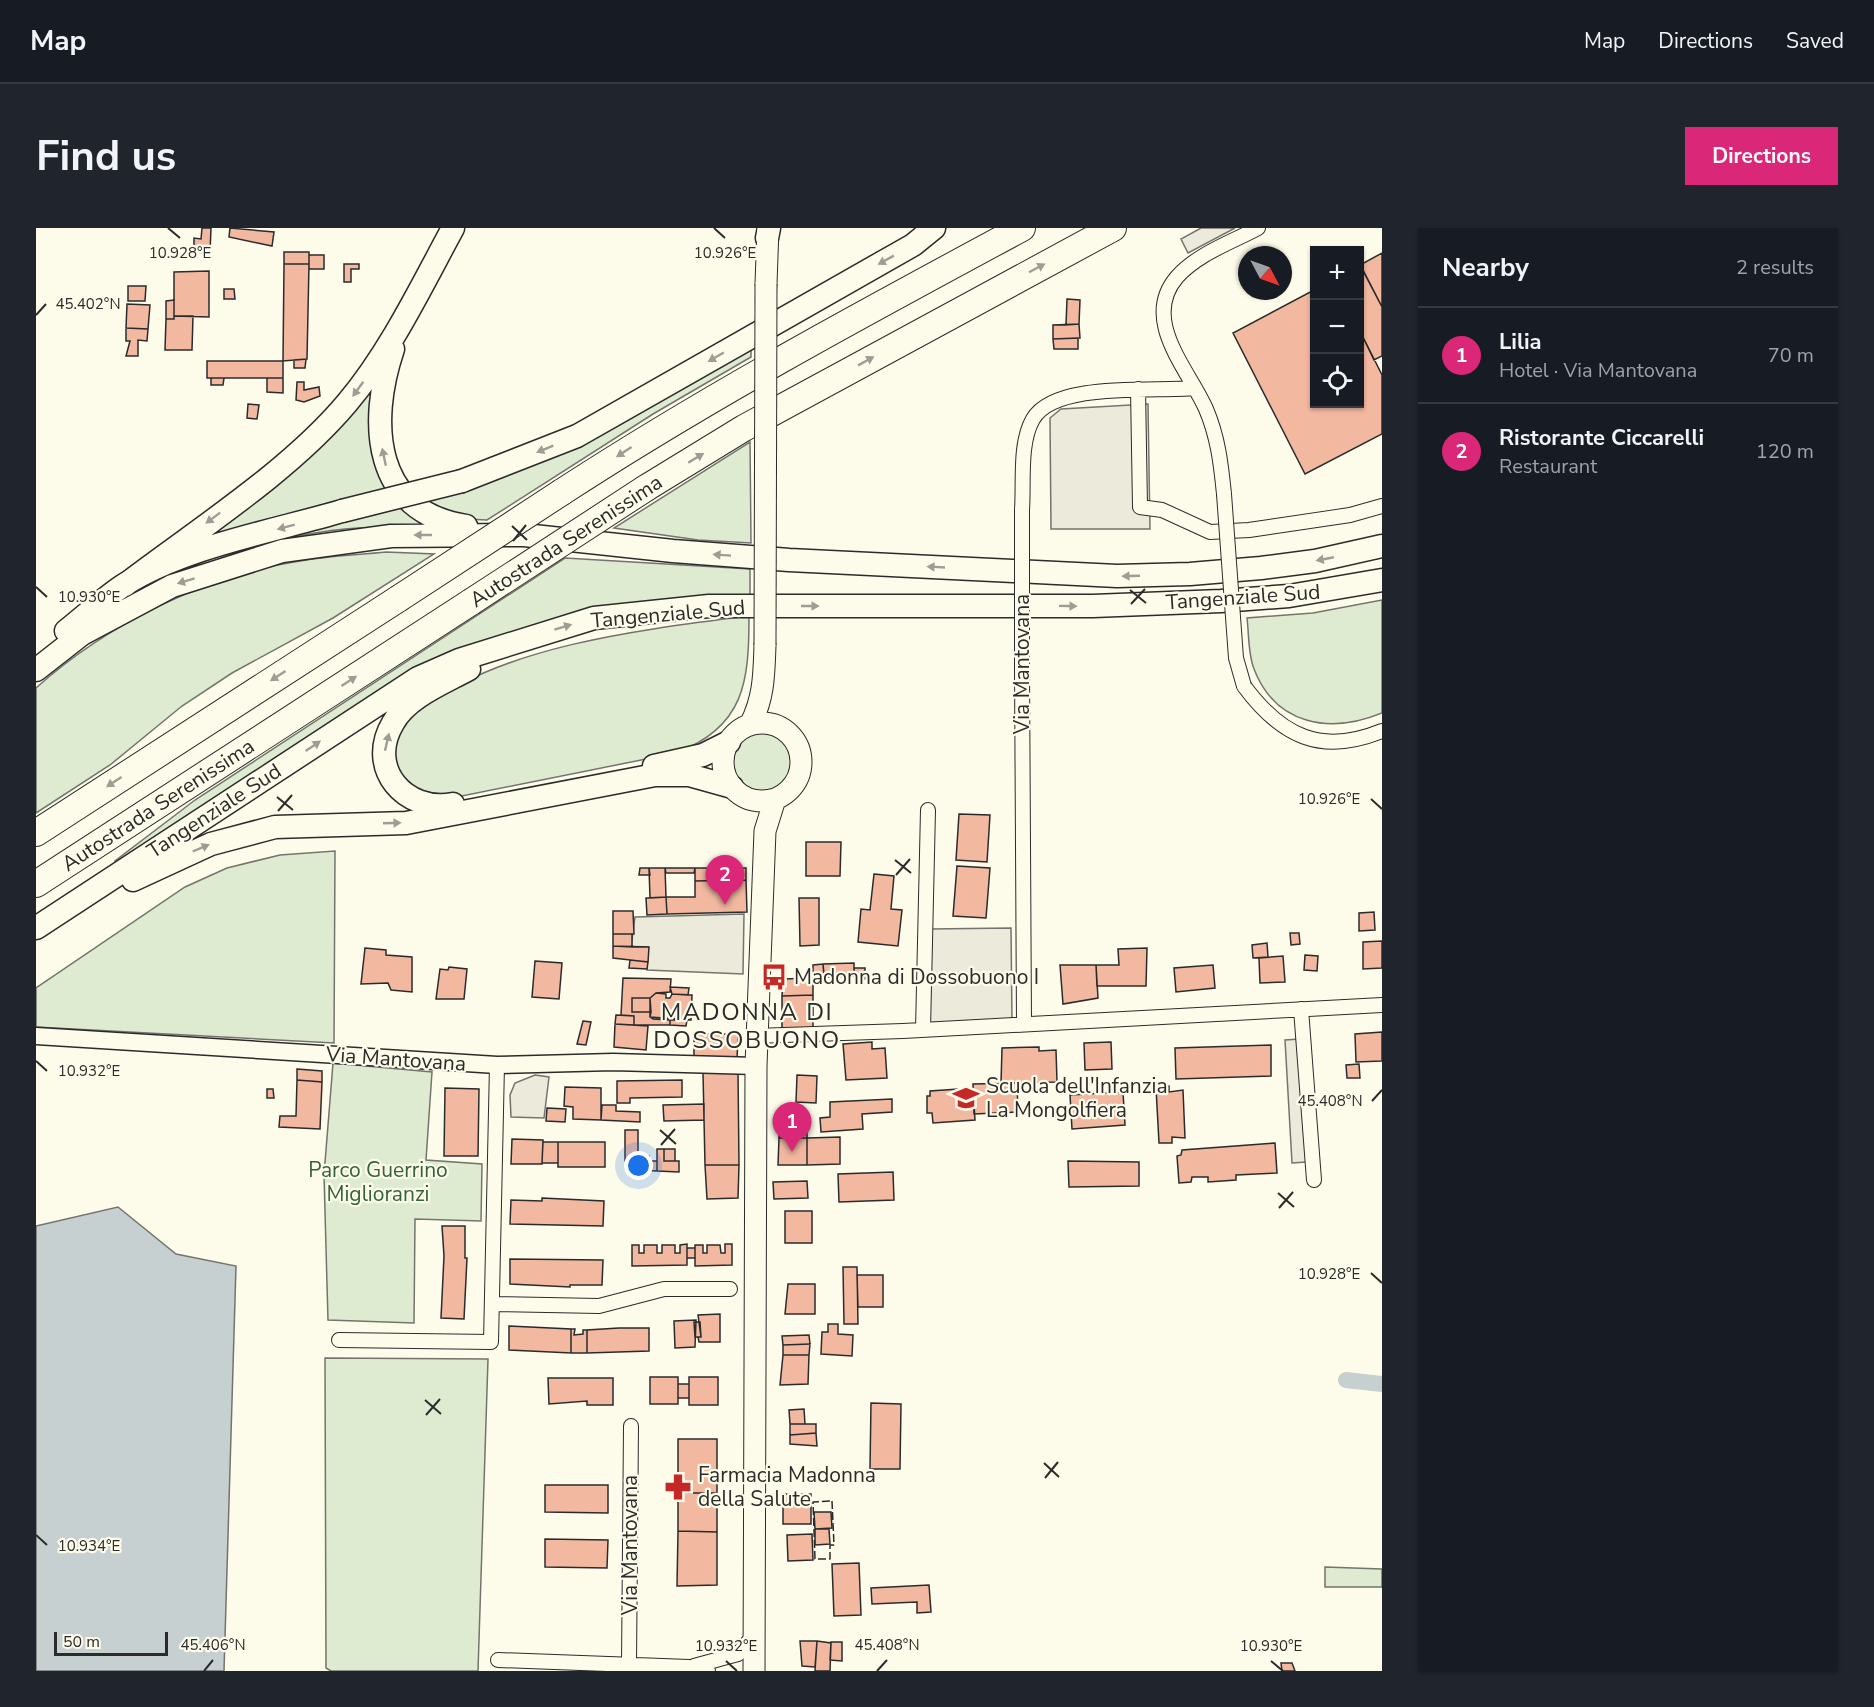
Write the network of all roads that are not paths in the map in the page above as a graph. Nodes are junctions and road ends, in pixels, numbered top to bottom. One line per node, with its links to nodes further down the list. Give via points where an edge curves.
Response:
1 (453, 228): 7 (highway)
2 (934, 228): 14 (highway, one-way to 14, bridge, via 913,245 577,436 462,481 214,546)
3 (1023, 228): 28 (highway, Autostrada Serenissima, one-way to 28, bridge, via 790,353 632,446)
4 (1113, 228): 29 (highway, Autostrada Serenissima, one-way to 4, bridge, via 646,488 754,423)
5 (1258, 228): 8 (street, via 1190,264 1166,293 1163,316 1167,336)
6 (768, 231): 20 (main road, bridge)
7 (412, 303): 11 (highway, one-way to 7, via 434,519 395,486 382,446 382,384); 14 (highway, one-way to 14, via 367,377 314,439)
8 (1194, 388): 9 (street, Via Mantovana); 23 (street, bridge, via 1218,443 1236,658 1244,686 1273,720 1290,732 1330,742)
9 (1138, 389): 10 (street, via 1140,507 1162,510 1210,532 1260,529); 33 (street, Via Mantovana, bridge, via 1108,389 1047,405 1033,419 1026,442 1022,510)
10 (1382, 506)
11 (524, 535): 12 (highway, Tangenziale Sud, one-way to 11, via 1261,568 1117,576 789,560); 19 (highway, Tangenziale Sud, one-way to 19, via 391,536 282,551 172,586 82,634)
12 (1382, 546)
13 (1382, 580): 16 (highway, Tangenziale Sud)
14 (125, 585): 18 (highway)
15 (1382, 593): 16 (highway, via 1358,598)
16 (1289, 596): 17 (highway, Tangenziale Sud, one-way to 16, via 594,618 709,606 1093,606)
17 (522, 639): 24 (highway, one-way to 17, via 704,755 438,807 413,800 397,787 386,766 386,739 393,722 422,696); 30 (highway, Tangenziale Sud, one-way to 17, via 418,678)
18 (36, 658)
19 (36, 670)
20 (764, 689): 21 (main road); 22 (main road)
21 (750, 725): 22 (main road); 24 (main road, via 734,734)
22 (778, 726): 26 (main road, via 792,737 800,754 800,772 790,789)
23 (1382, 731)
24 (729, 742): 25 (main road, via 723,760)
25 (732, 787): 26 (main road, via 747,798); 30 (highway, one-way to 25, via 157,867 211,844 275,827 406,823 655,776 689,775)
26 (765, 800): 36 (main road)
27 (928, 810): 34 (street)
28 (36, 833)
29 (36, 884)
30 (36, 930)
31 (1382, 1005): 32 (street)
32 (1301, 1009): 33 (street); 39 (street)
33 (1024, 1023): 34 (street)
34 (923, 1030): 36 (street)
35 (36, 1036): 37 (street, Via Mantovana)
36 (758, 1036): 38 (main road)
37 (497, 1065): 38 (street, Via Mantovana, via 613,1062); 41 (street)
38 (756, 1066): 44 (main road)
39 (1314, 1180)
40 (730, 1289): 41 (street, via 664,1289 599,1306)
41 (493, 1304): 42 (street, via 491,1342)
42 (339, 1340)
43 (631, 1426): 46 (street, Via Mantovana)
44 (754, 1634): 47 (street, via 738,1654); 49 (main road)
45 (498, 1660): 46 (street)
46 (629, 1665): 47 (street)
47 (689, 1667): 48 (street)
48 (708, 1671)
49 (754, 1671)

